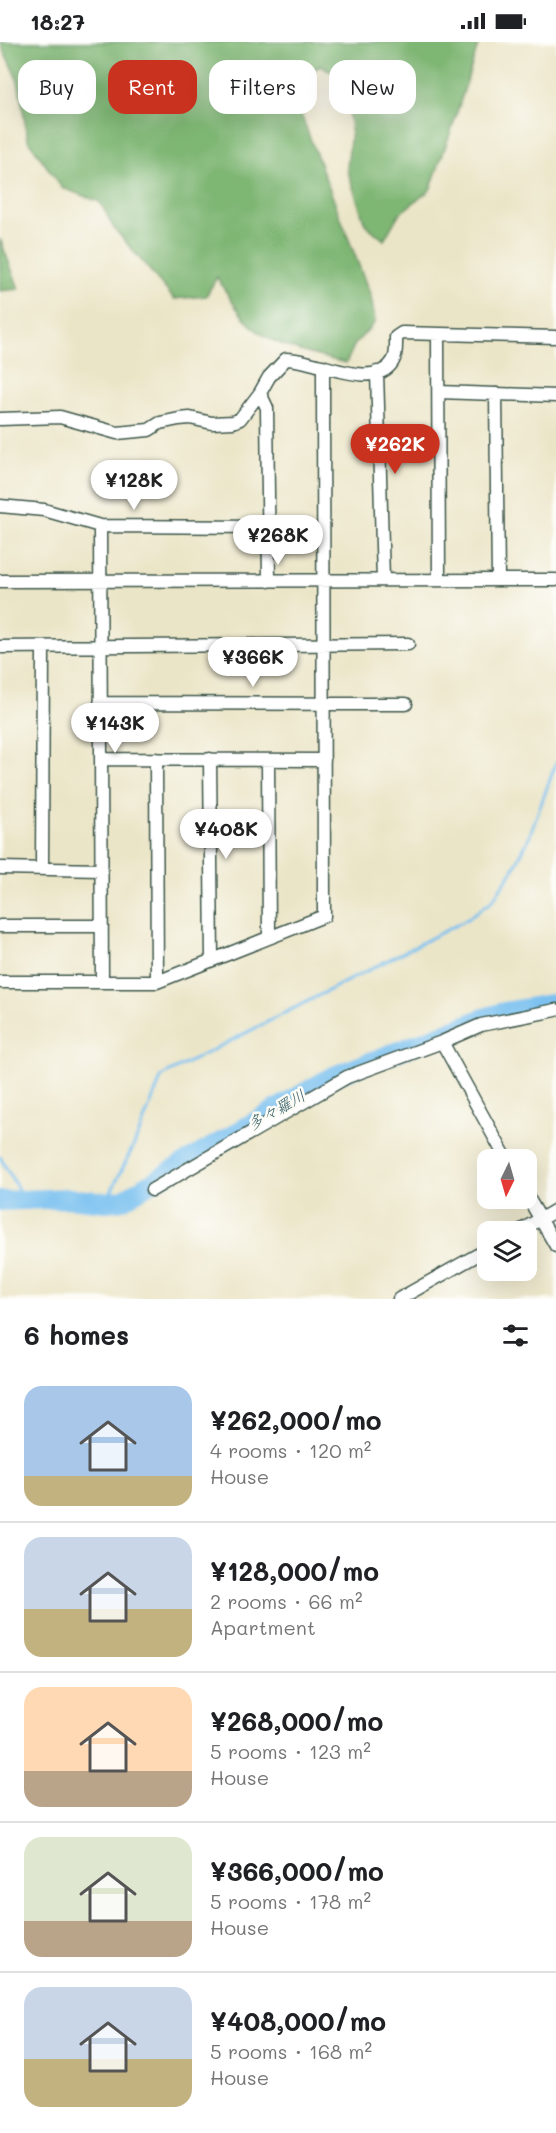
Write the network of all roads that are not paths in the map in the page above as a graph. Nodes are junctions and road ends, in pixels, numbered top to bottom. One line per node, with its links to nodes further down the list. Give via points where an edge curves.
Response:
1 (438, 334): 2 (street); 4 (street, via 402,333 396,337 394,360); 5 (street)
2 (556, 337)
3 (324, 366): 4 (street, via 343,372); 6 (street, via 286,359); 13 (street)
4 (377, 372): 14 (street)
5 (439, 392): 7 (street); 15 (street)
6 (260, 393): 9 (street, via 233,422 179,419 138,432 117,433 60,417); 12 (street, via 267,408)
7 (496, 394): 8 (street); 16 (street)
8 (556, 396)
9 (0, 419)
10 (0, 506): 11 (street, via 45,510)
11 (100, 526): 12 (street); 19 (street)
12 (268, 527): 20 (street)
13 (324, 580): 14 (street); 20 (street); 23 (street)
14 (383, 580): 15 (street)
15 (439, 580): 16 (street)
16 (498, 580): 17 (street)
17 (556, 580)
18 (0, 581): 19 (street)
19 (100, 581): 20 (street); 22 (street)
20 (268, 581)
21 (408, 644): 23 (street)
22 (100, 646): 23 (street); 25 (street); 26 (street)
23 (324, 646): 27 (street)
24 (0, 647): 25 (street)
25 (43, 647): 35 (street)
26 (100, 702): 27 (street); 29 (street)
27 (324, 704): 28 (street); 33 (street)
28 (406, 704)
29 (100, 759): 30 (street); 36 (street)
30 (156, 759): 31 (street); 43 (street)
31 (210, 759): 32 (street); 40 (street)
32 (268, 760): 33 (street); 39 (street)
33 (324, 760): 39 (street, via 324,916)
34 (0, 868): 35 (street)
35 (42, 869): 36 (street)
36 (101, 870): 38 (street)
37 (0, 926): 38 (street)
38 (102, 926): 42 (street)
39 (269, 937): 40 (street)
40 (212, 960): 43 (street)
41 (0, 982): 42 (street)
42 (102, 982): 43 (street)
43 (157, 982)
44 (556, 1010): 45 (street, via 481,1025)
45 (442, 1042): 46 (street); 47 (street, via 347,1077)
46 (501, 1149)
47 (152, 1190)
48 (535, 1209): 50 (street)
49 (556, 1210): 50 (street)
50 (540, 1218): 51 (street); 52 (street)
51 (535, 1221)
52 (556, 1246)
53 (477, 1255): 54 (street)
54 (399, 1299)

